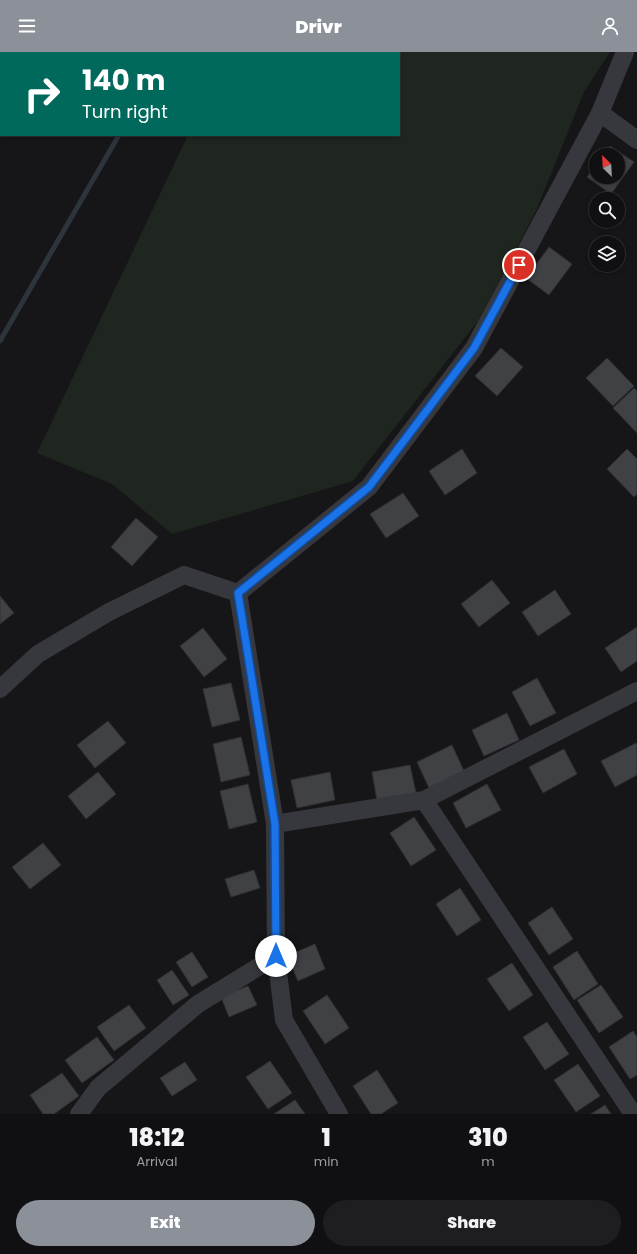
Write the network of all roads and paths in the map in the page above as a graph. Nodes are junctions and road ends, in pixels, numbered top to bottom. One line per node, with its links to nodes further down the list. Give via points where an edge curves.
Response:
1 (625, 52): 2 (street)
2 (600, 113): 3 (street); 4 (street, via 474,348 369,487)
3 (637, 140)
4 (238, 593): 5 (street, via 184,575 109,612 38,654); 8 (street)
5 (0, 690)
6 (637, 692): 7 (street)
7 (424, 800): 8 (street); 12 (street)
8 (275, 824): 9 (street)
9 (276, 956): 10 (street, via 198,1004 98,1088); 11 (street, via 284,1020)
10 (78, 1114)
11 (338, 1114)
12 (632, 1114)

